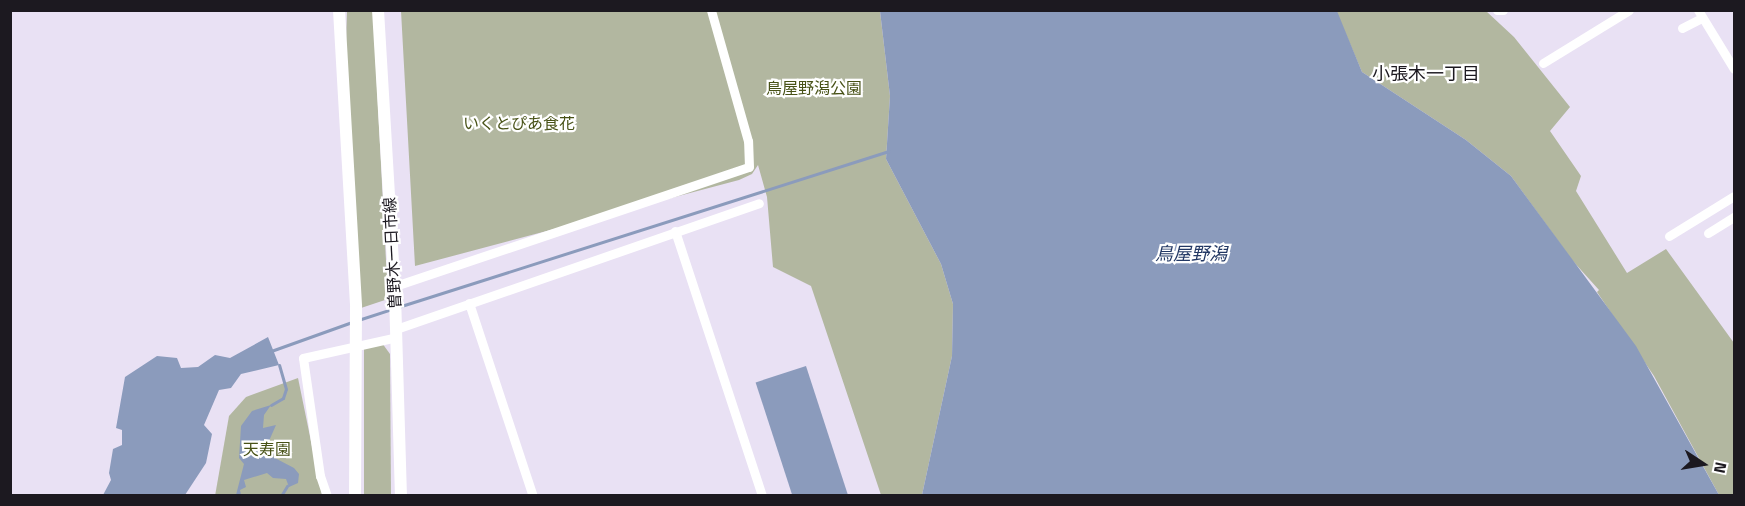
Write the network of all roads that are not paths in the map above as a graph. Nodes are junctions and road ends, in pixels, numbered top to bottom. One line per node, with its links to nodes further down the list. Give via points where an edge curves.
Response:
1 (339, 10): 20 (main road)
2 (378, 10): 17 (main road, 曽野木一日市線)
3 (711, 10): 17 (street, via 748,141 749,167)
4 (1497, 10): 5 (street)
5 (1503, 10)
6 (1624, 12): 9 (street)
7 (1700, 14): 8 (street); 10 (street)
8 (1682, 28)
9 (1543, 63)
10 (1734, 69)
11 (1734, 196): 16 (street)
12 (759, 203): 14 (street)
13 (1734, 217): 15 (street)
14 (675, 231): 18 (street); 25 (street)
15 (1708, 233)
16 (1669, 236)
17 (395, 290): 19 (main road, 曽野木一日市線)
18 (469, 303): 19 (street); 24 (street)
19 (396, 329): 20 (street); 23 (main road, 曽野木一日市線)
20 (357, 340): 21 (street, via 303,358 320,476); 22 (main road)
21 (327, 495)
22 (356, 495)
23 (401, 495)
24 (533, 495)
25 (762, 495)

